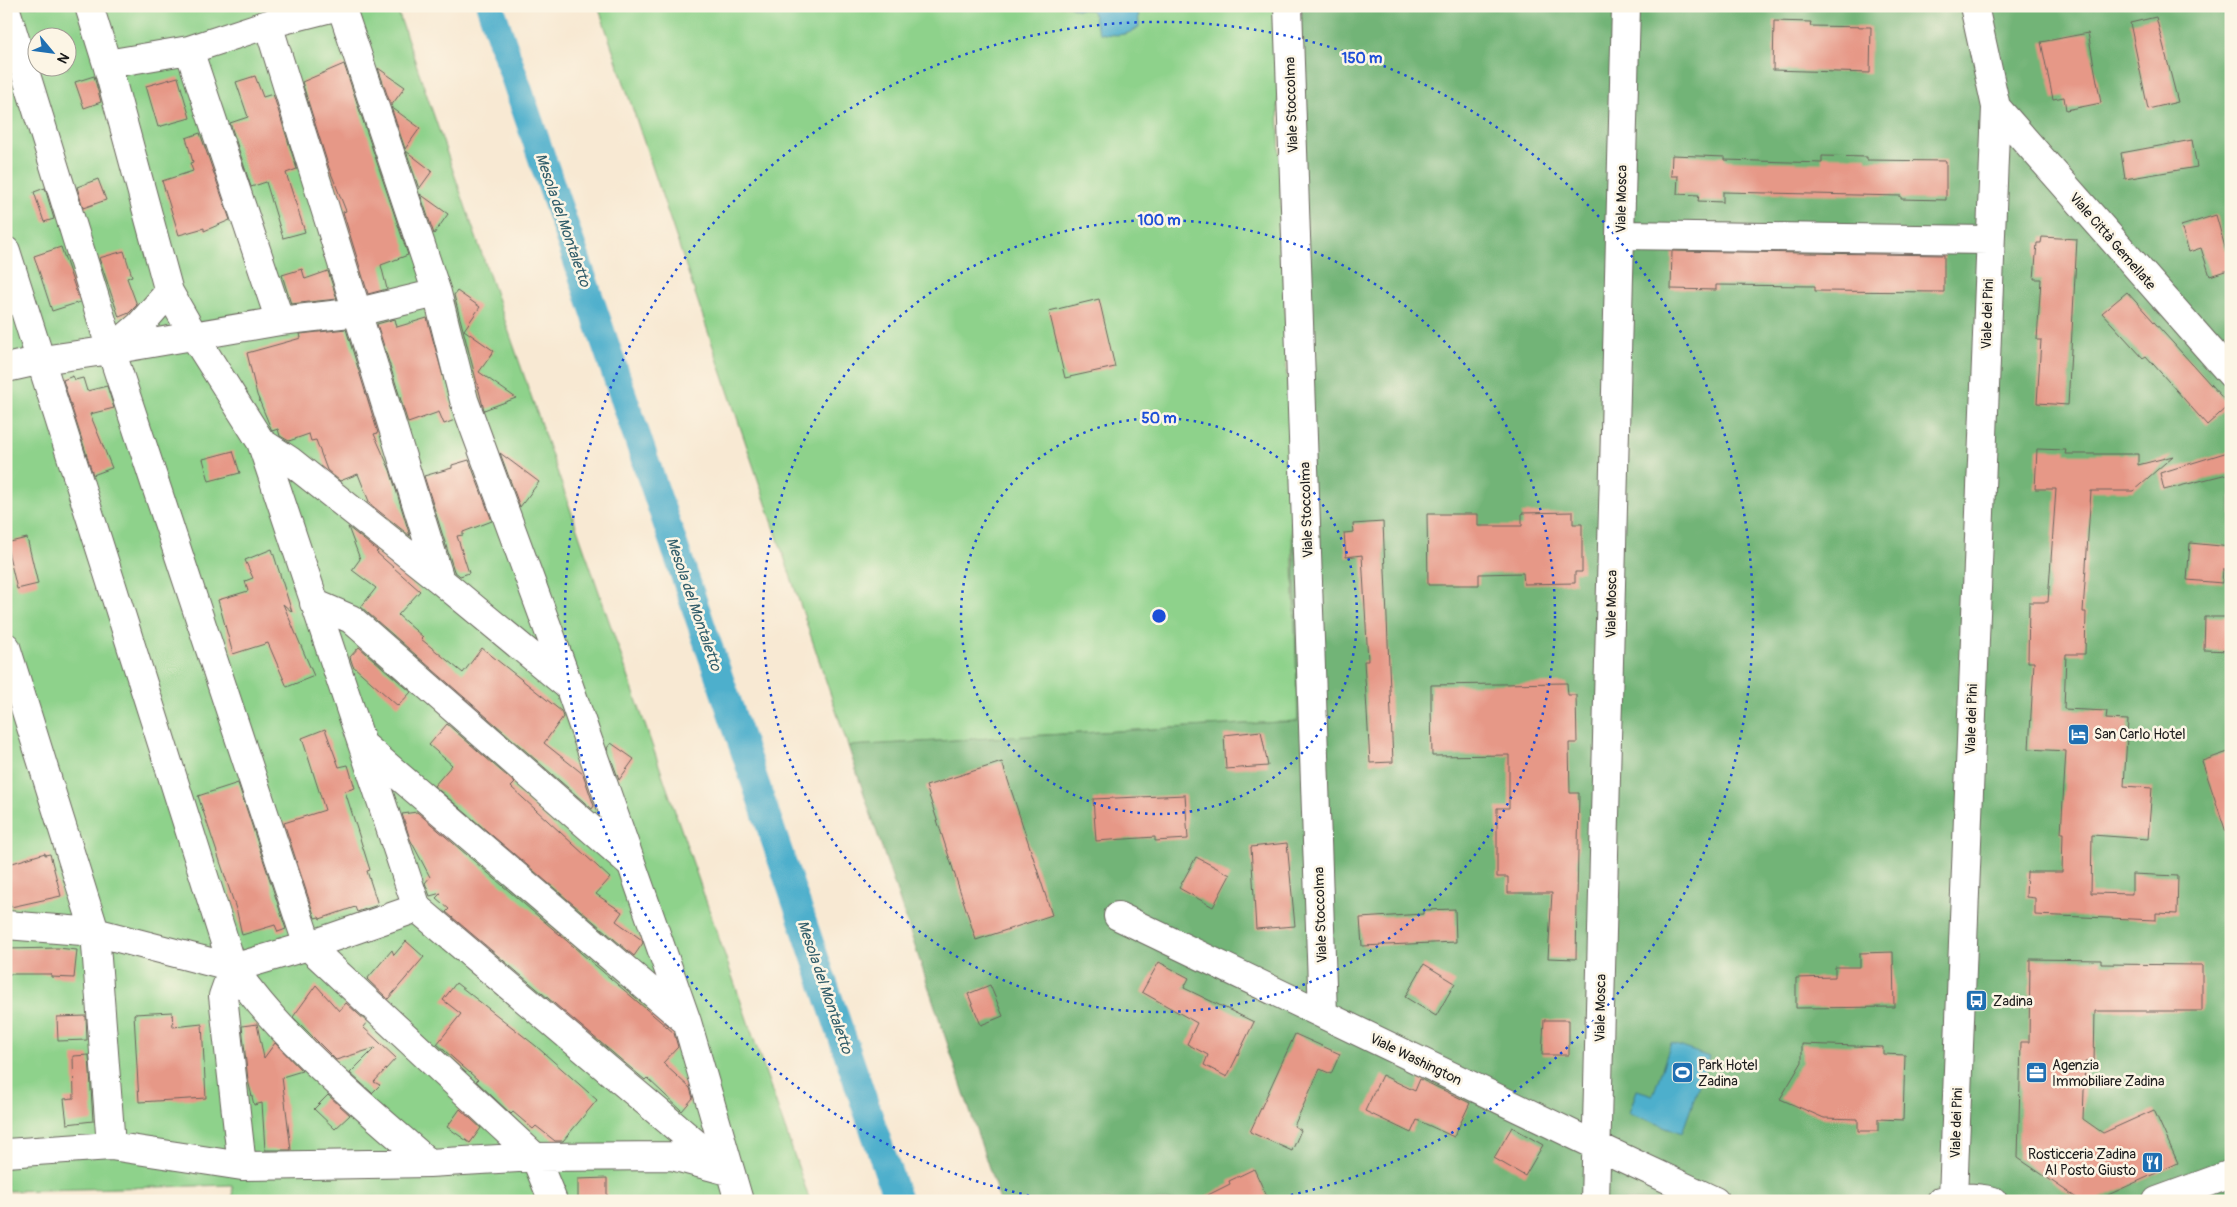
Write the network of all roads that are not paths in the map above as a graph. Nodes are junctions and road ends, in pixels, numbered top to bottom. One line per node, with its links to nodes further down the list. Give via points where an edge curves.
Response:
1 (89, 6): 9 (street)
2 (340, 6): 7 (street); 15 (street)
3 (1288, 6): 36 (street, Viale Stoccolma)
4 (1626, 6): 11 (street, Viale Mosca)
5 (1974, 6): 10 (street, Viale dei Pini)
6 (6, 10): 19 (street)
7 (268, 24): 8 (street); 16 (street)
8 (189, 50): 9 (street); 17 (street)
9 (107, 64): 14 (street)
10 (1996, 107): 12 (street, Viale dei Pini); 22 (street, Viale Città Gemellate)
11 (1620, 235): 12 (street); 39 (street, Viale Mosca)
12 (1989, 240): 46 (street, Viale dei Pini)
13 (6, 251): 20 (street)
14 (169, 292): 18 (street); 19 (street, via 140,325)
15 (438, 293): 16 (street); 27 (street, via 464,400)
16 (358, 312): 17 (street); 24 (street)
17 (280, 320): 18 (street)
18 (194, 336): 19 (street); 23 (street)
19 (111, 350): 20 (street); 34 (street)
20 (42, 360): 21 (street); 35 (street)
21 (6, 368)
22 (2231, 374)
23 (261, 442): 24 (street, via 289,460); 25 (street)
24 (440, 580): 27 (street)
25 (314, 603): 28 (street); 29 (street, via 351,620)
26 (6, 647): 33 (street)
27 (569, 686): 29 (street)
28 (362, 746): 30 (street); 37 (street)
29 (632, 865): 37 (street)
30 (417, 908): 34 (street); 44 (street)
31 (1118, 916): 36 (street, Viale Washington)
32 (6, 925): 33 (street)
33 (95, 932): 35 (street); 38 (street)
34 (308, 946): 35 (street); 41 (street)
35 (233, 968): 42 (street, via 255,1000 306,1055); 43 (street, via 222,996)
36 (1323, 1014): 39 (street, Viale Washington)
37 (687, 1022): 44 (street)
38 (111, 1146): 40 (street); 43 (street)
39 (1597, 1146): 49 (street, Viale Mosca); 50 (street, Viale Washington)
40 (6, 1153)
41 (535, 1157): 42 (street); 44 (street, via 672,1156); 47 (street)
42 (429, 1164): 43 (street)
43 (242, 1166)
44 (728, 1171): 48 (street)
45 (2231, 1174): 52 (street)
46 (1947, 1199): 51 (street)
47 (553, 1201)
48 (738, 1201)
49 (1595, 1201)
50 (1715, 1201)
51 (1993, 1201)
52 (2157, 1201)

